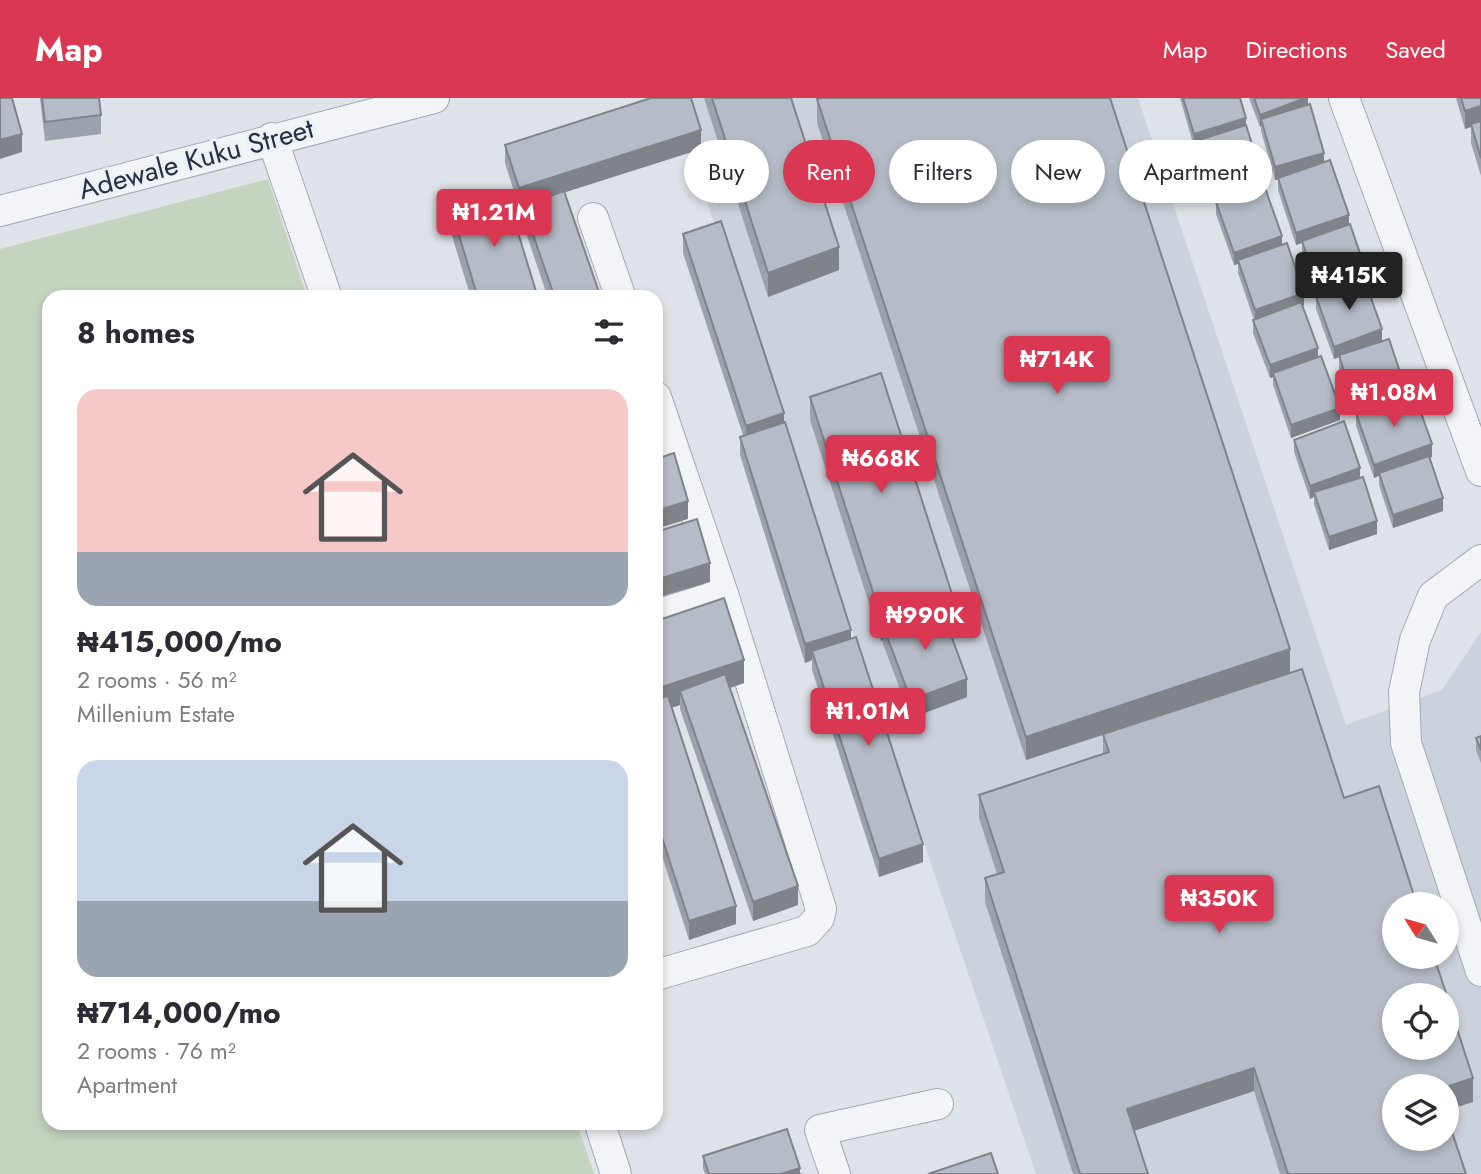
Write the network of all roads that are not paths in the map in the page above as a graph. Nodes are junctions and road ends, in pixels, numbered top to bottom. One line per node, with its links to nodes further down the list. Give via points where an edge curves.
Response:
1 (434, 98): 3 (street, Adewale Kuku Street)
2 (1344, 98): 9 (street)
3 (272, 138): 4 (street, Adewale Kuku Street); 6 (street)
4 (0, 211)
5 (593, 218): 7 (street)
6 (324, 290)
7 (618, 290)
8 (663, 419): 11 (street)
9 (1481, 471)
10 (1481, 560): 13 (street, via 1433,596 1415,639 1404,692 1406,743)
11 (723, 594): 12 (street); 14 (street, via 821,909 807,931)
12 (663, 613)
13 (1481, 971)
14 (663, 973)
15 (938, 1104): 18 (street, via 820,1130)
16 (602, 1130): 17 (street)
17 (616, 1174)
18 (835, 1174)

